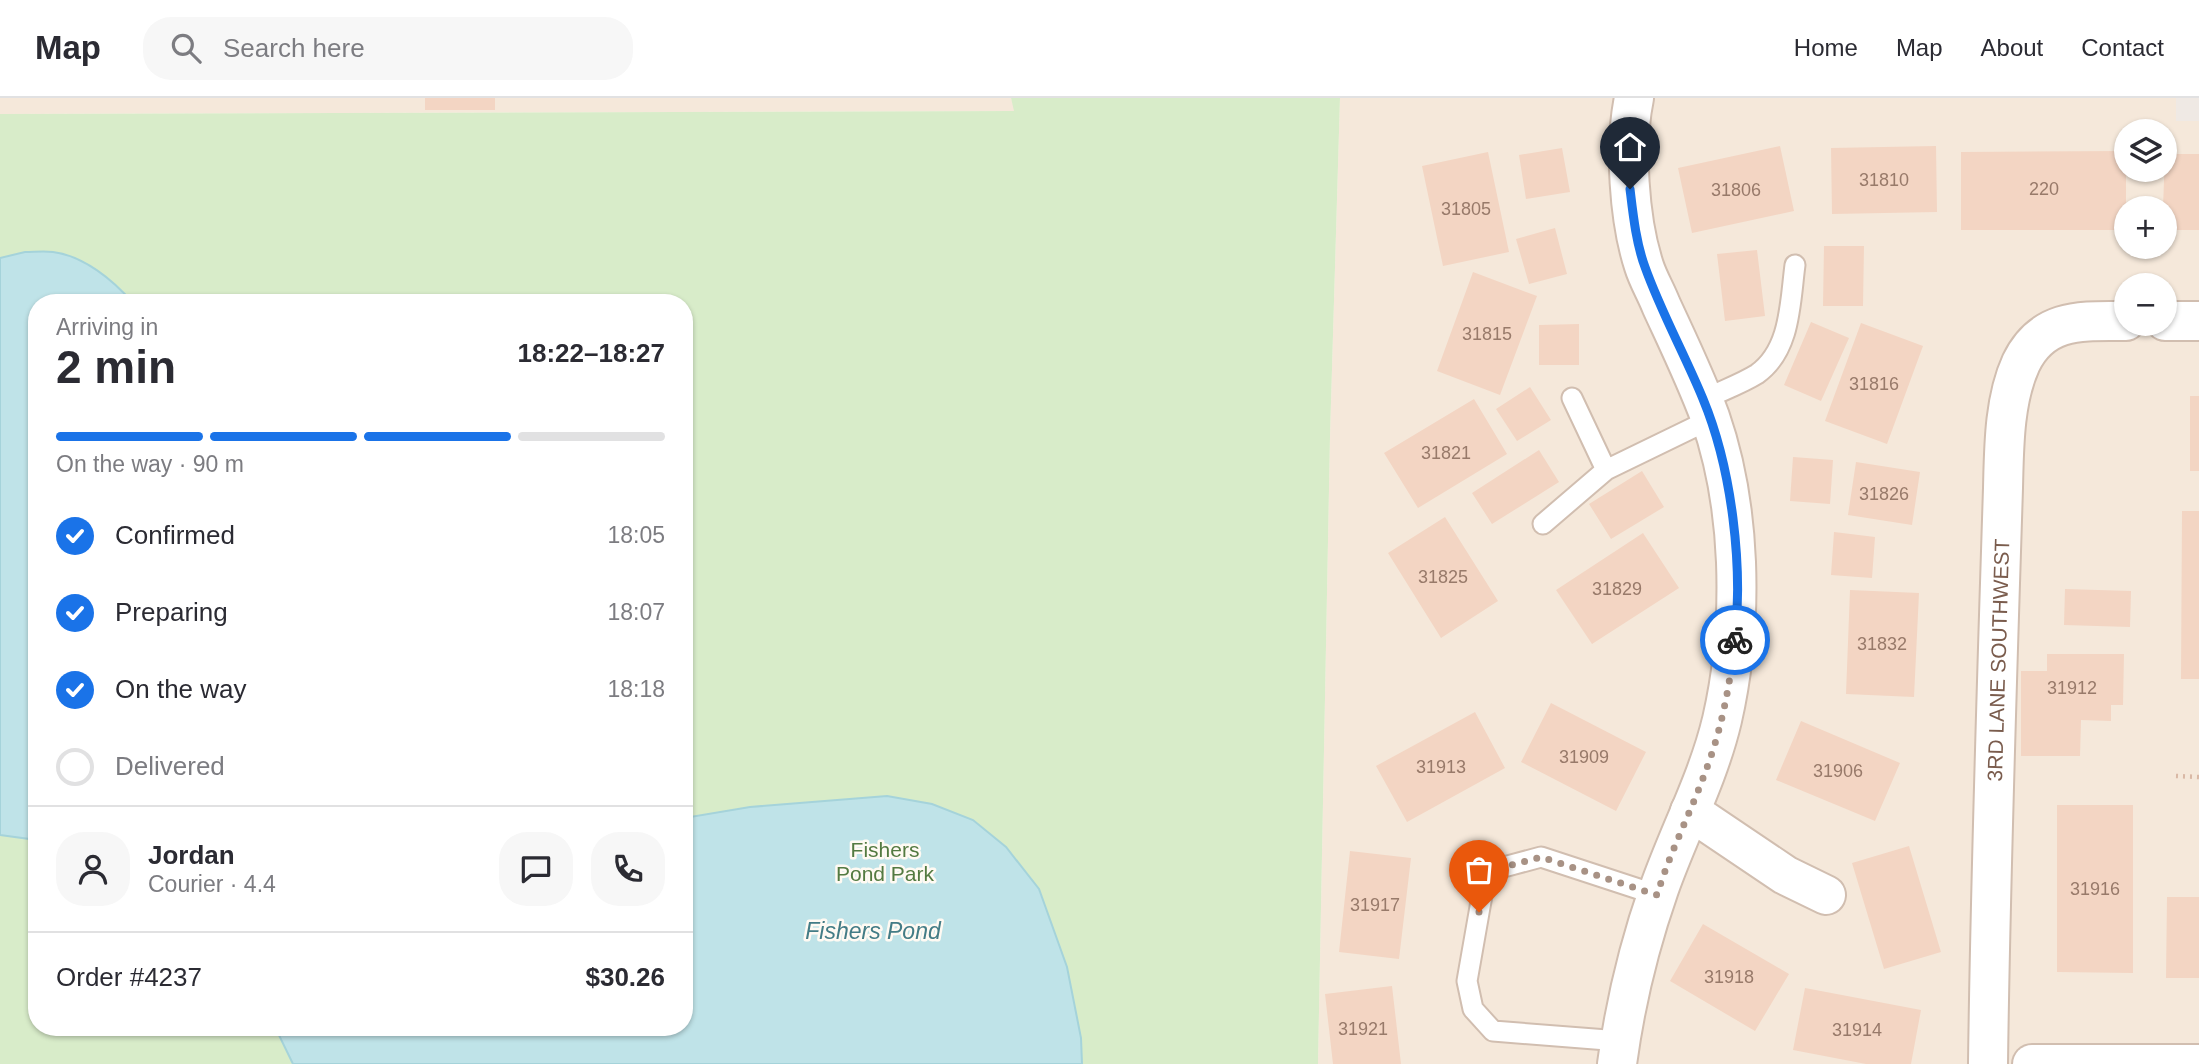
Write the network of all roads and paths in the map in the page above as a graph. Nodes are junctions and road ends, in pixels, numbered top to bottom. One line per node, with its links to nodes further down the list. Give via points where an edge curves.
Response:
1 (1634, 98): 7 (street, via 1629,174 1644,266)
2 (1795, 265): 7 (lane, via 1781,347 1758,373)
3 (2114, 321): 16 (street, 3RD LANE SOUTHWEST, via 2078,321 2045,334 2022,362 2009,409 1990,887)
4 (2177, 321): 5 (street)
5 (2199, 321)
6 (1572, 398): 8 (lane)
7 (1707, 410): 8 (lane); 12 (street, via 1732,516 1737,625 1721,723)
8 (1606, 470): 9 (lane)
9 (1544, 524)
10 (2176, 776): 11 (path)
11 (2199, 777)
12 (1690, 811): 13 (street); 14 (street, via 1785,875)
13 (1657, 895): 15 (street, via 1637,957); 15 (lane, via 1541,857 1500,868 1483,890 1467,981 1473,1009 1493,1031)
14 (1826, 895)
15 (1618, 1053)
16 (1988, 1064)
17 (2032, 1064): 18 (street)
18 (2199, 1064)

